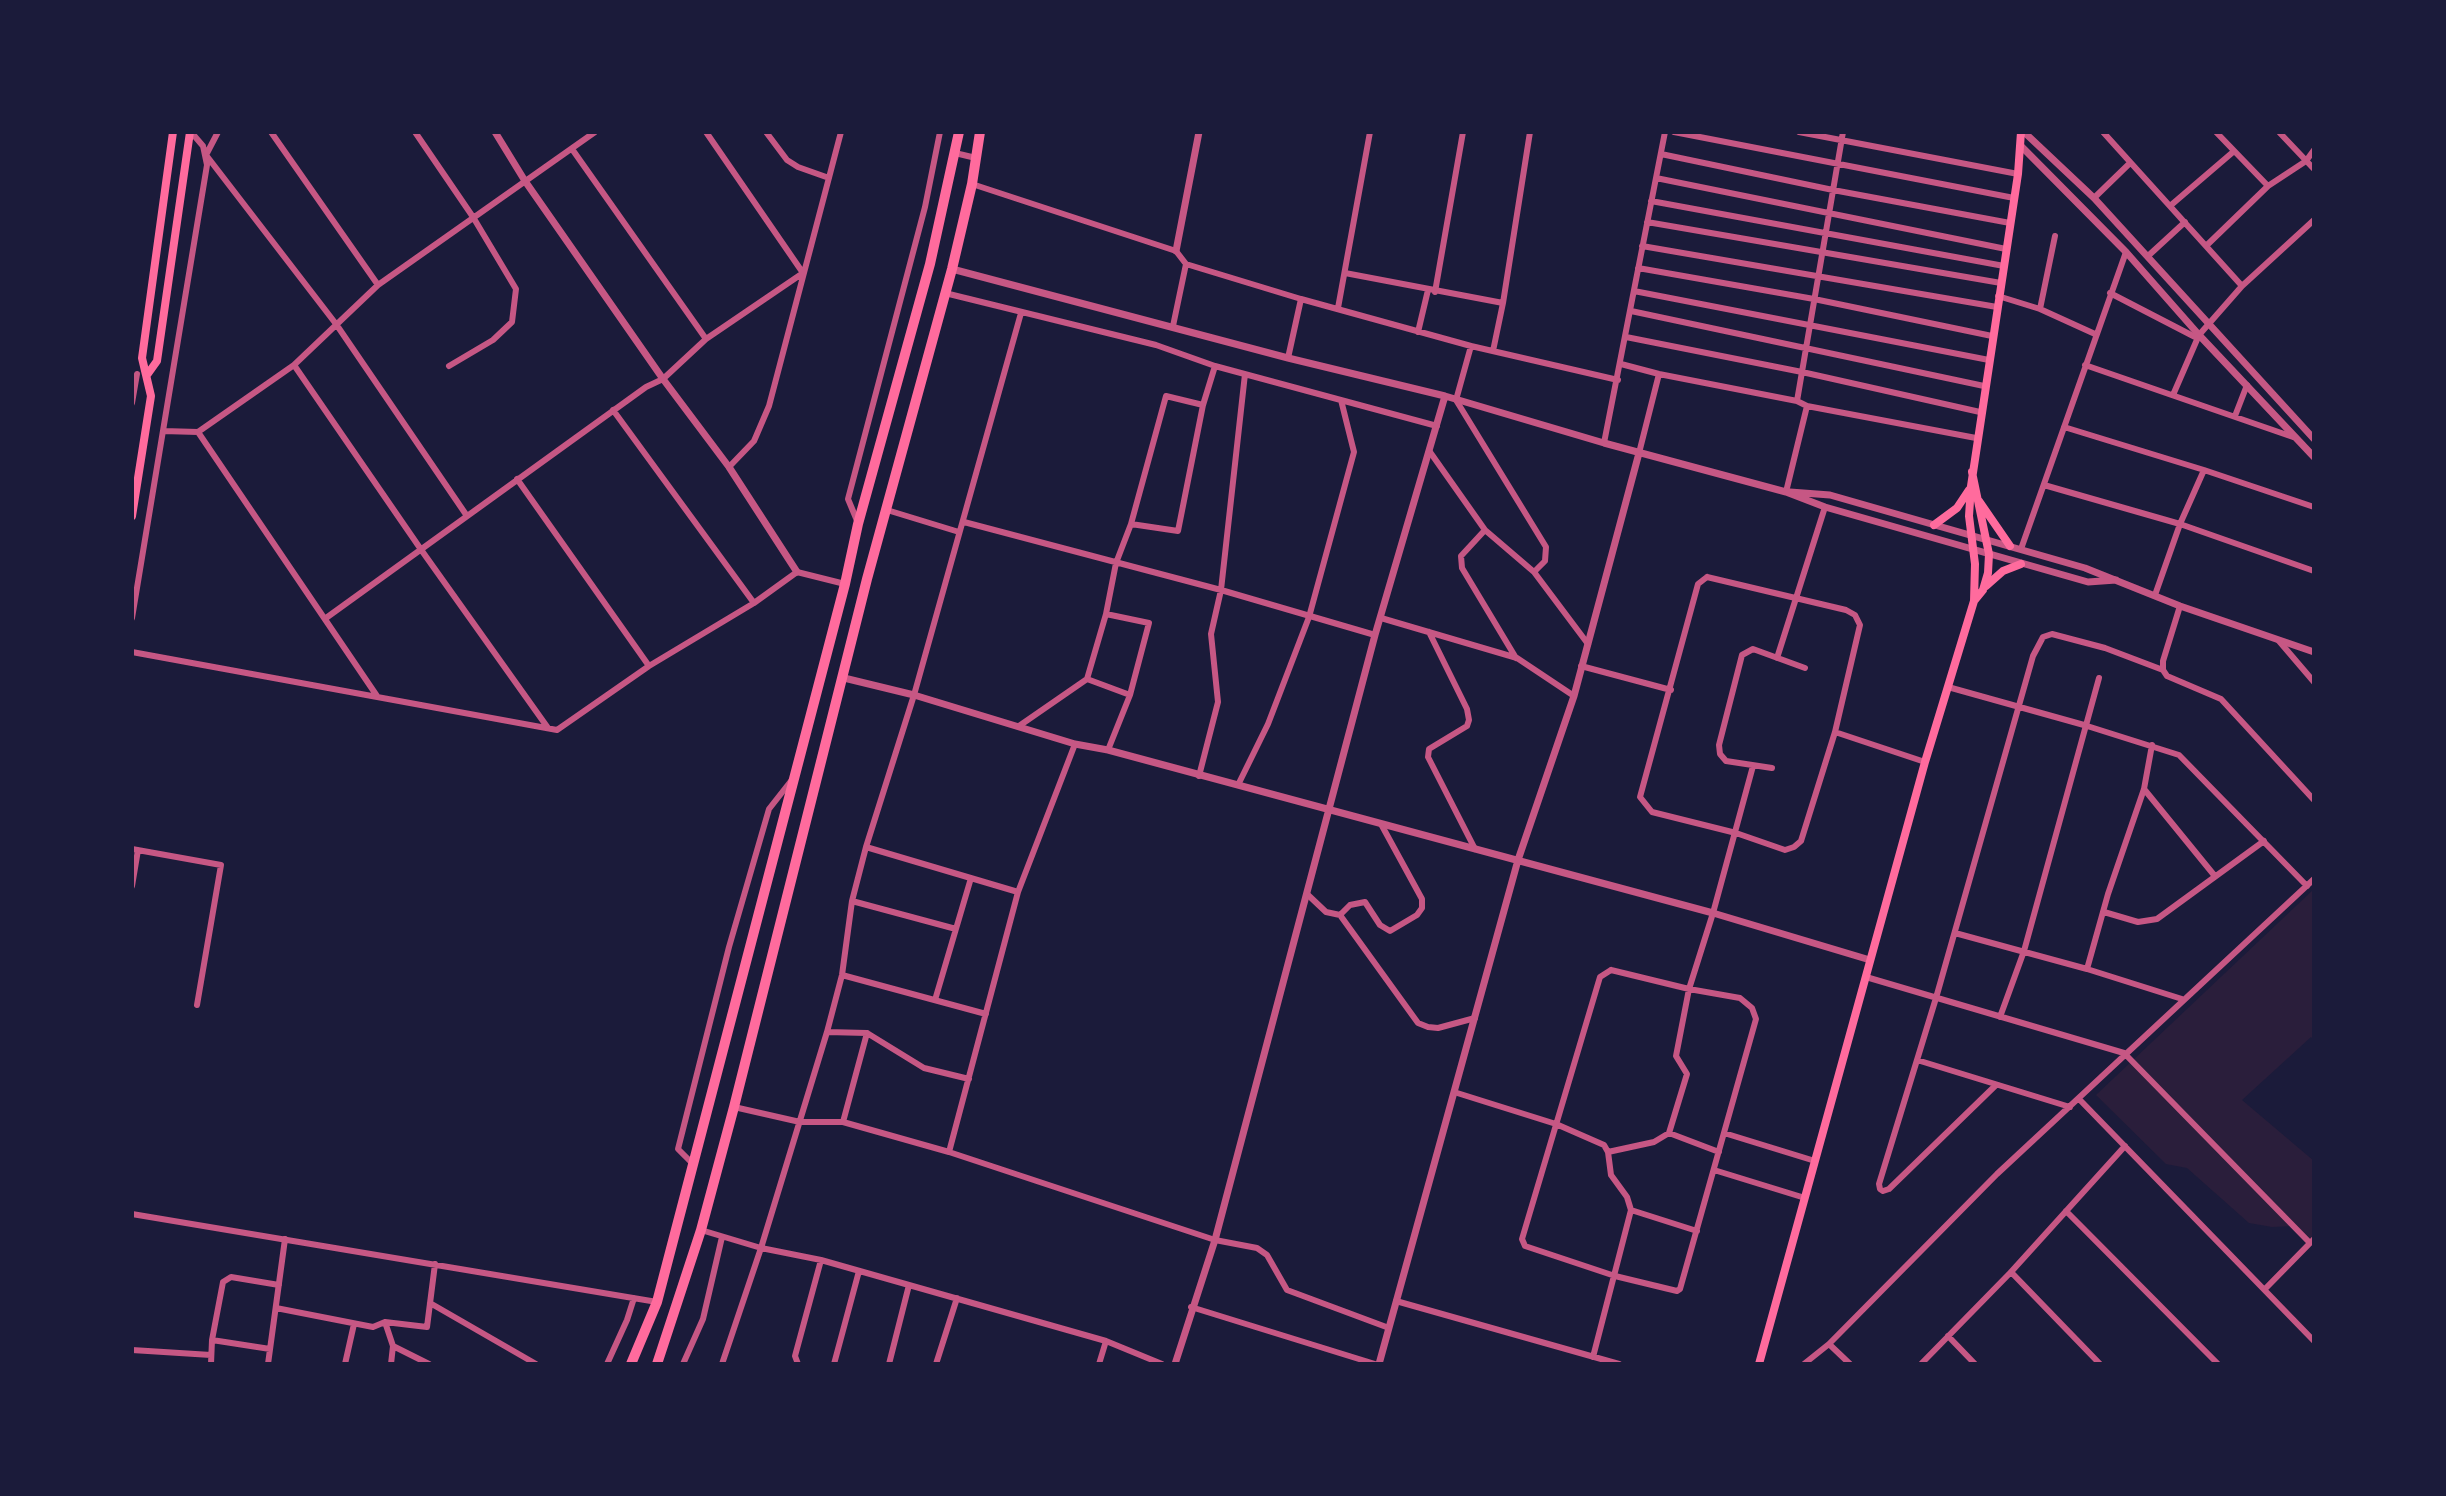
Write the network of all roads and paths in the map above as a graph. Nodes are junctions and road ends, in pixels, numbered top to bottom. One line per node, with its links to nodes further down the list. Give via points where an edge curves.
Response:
1 (173, 132): 108 (main road)
2 (190, 132): 32 (street); 108 (main road, via 157,361)
3 (218, 132): 32 (street)
4 (271, 132): 72 (street)
5 (415, 132): 50 (street)
6 (495, 132): 41 (street)
7 (595, 132): 27 (street)
8 (706, 132): 68 (street)
9 (766, 132): 39 (street, via 787,160)
10 (841, 132): 39 (street)
11 (940, 132): 151 (street, via 848,499)
12 (959, 132): 30 (highway)
13 (980, 132): 33 (highway)
14 (1199, 132): 60 (street)
15 (1370, 132): 69 (street)
16 (1463, 132): 74 (street)
17 (1530, 132): 81 (street)
18 (1665, 132): 31 (street)
19 (1674, 132): 36 (street)
20 (1799, 132): 25 (street)
21 (2022, 132): 26 (main road); 46 (street)
22 (2103, 132): 35 (street)
23 (2216, 132): 29 (street)
24 (2279, 132): 34 (street)
25 (1842, 136): 36 (street); 38 (street)
26 (2021, 146): 38 (main road); 62 (street)
27 (572, 149): 41 (street); 96 (street)
28 (2314, 150): 34 (street)
29 (2233, 152): 43 (street); 48 (street)
30 (955, 153): 33 (street); 151 (highway)
31 (1661, 154): 40 (street); 44 (street)
32 (206, 155): 87 (street); 128 (street)
33 (976, 158): 42 (highway)
34 (2306, 161): 37 (street); 43 (street)
35 (2130, 163): 46 (street); 48 (street)
36 (1837, 165): 44 (street); 45 (street)
37 (2314, 169)
38 (2018, 174): 45 (main road)
39 (829, 178): 68 (street)
40 (1656, 178): 47 (street); 49 (street)
41 (525, 181): 50 (street); 111 (street)
42 (972, 184): 60 (street); 67 (highway)
43 (2268, 186): 58 (street)
44 (1833, 190): 49 (street); 54 (street)
45 (2014, 198): 54 (main road)
46 (2094, 198): 63 (street)
47 (1651, 201): 52 (street); 55 (street)
48 (2170, 206): 53 (street)
49 (1829, 214): 55 (street); 59 (street)
50 (473, 217): 72 (street); 105 (street, via 516,289 512,322)
51 (2314, 220): 73 (street)
52 (1647, 222): 57 (street); 61 (street)
53 (2185, 222): 58 (street); 63 (street)
54 (2010, 223): 59 (main road)
55 (1826, 233): 61 (street); 65 (street)
56 (2055, 236): 84 (street)
57 (1642, 246): 66 (street); 70 (street)
58 (2206, 246): 73 (street)
59 (2006, 249): 65 (main road)
60 (1176, 251): 64 (street)
61 (1823, 252): 70 (street); 71 (street)
62 (2126, 252): 77 (street); 95 (street)
63 (2148, 256): 89 (street)
64 (1186, 264): 79 (street); 90 (street)
65 (2004, 266): 71 (main road)
66 (1638, 268): 75 (street); 80 (street)
67 (952, 269): 76 (highway); 90 (street)
68 (803, 273): 96 (street); 137 (street, via 769,406 754,441)
69 (1345, 273): 74 (street); 83 (street)
70 (1819, 275): 80 (street); 82 (street)
71 (2001, 283): 78 (main road)
72 (378, 285): 87 (street)
73 (2242, 286): 89 (street)
74 (1432, 291): 81 (street); 91 (street)
75 (1634, 291): 85 (street); 88 (street)
76 (945, 293): 86 (street); 147 (highway)
77 (2110, 293): 92 (street); 95 (street)
78 (1998, 296): 82 (main road); 84 (street)
79 (1301, 299): 83 (street); 100 (street)
80 (1814, 299): 88 (street); 93 (street)
81 (1503, 303): 99 (street)
82 (1997, 307): 93 (main road)
83 (1338, 308): 91 (street)
84 (2040, 309): 92 (street)
85 (1631, 311): 94 (street); 98 (street)
86 (1021, 313): 106 (street, via 1156,345); 150 (street)
87 (336, 324): 103 (street); 149 (street)
88 (1810, 324): 98 (street); 101 (street)
89 (2209, 324): 95 (street); 132 (street)
90 (1173, 326): 100 (street)
91 (1418, 332): 97 (street)
92 (2095, 334): 104 (street)
93 (1992, 336): 101 (main road)
94 (1626, 337): 102 (street); 107 (street)
95 (2198, 337): 113 (street); 115 (street)
96 (706, 339): 111 (street)
97 (1471, 346): 99 (street); 118 (street)
98 (1806, 348): 107 (street); 114 (street)
99 (1493, 351): 112 (street)
100 (1288, 358): 116 (street)
101 (1989, 360): 114 (main road)
102 (1621, 364): 110 (street); 112 (street)
103 (294, 365): 129 (street); 162 (street)
104 (2085, 365): 115 (street); 127 (street)
105 (449, 366)
106 (1215, 366): 109 (street); 121 (street)
107 (1802, 372): 119 (street); 124 (street)
108 (139, 374): 120 (street); 148 (main road, via 151,396)
109 (1245, 374): 117 (street); 171 (street)
110 (1659, 374): 119 (street); 135 (street)
111 (663, 379): 123 (street); 137 (street)
112 (1618, 380): 133 (street)
113 (2247, 385): 125 (street); 131 (street)
114 (1984, 386): 124 (main road)
115 (2173, 395): 125 (street)
116 (1445, 396): 118 (street); 126 (street)
117 (1341, 400): 126 (street); 179 (street, via 1354,452)
118 (1456, 400): 133 (street); 168 (street, via 1546,547 1545,561)
119 (1797, 401): 122 (street)
120 (132, 403)
121 (1203, 405): 152 (street, via 1166,396); 152 (street, via 1178,531)
122 (1807, 406): 130 (street); 143 (street)
123 (613, 410): 140 (street); 176 (street)
124 (1980, 412): 130 (main road)
125 (2235, 416): 131 (street)
126 (1437, 426): 134 (street)
127 (2064, 427): 138 (street); 141 (street)
128 (163, 431): 129 (street); 180 (street)
129 (198, 432): 181 (street)
130 (1976, 438): 139 (main road)
131 (2296, 438): 136 (street)
132 (2314, 439)
133 (1604, 443): 135 (street)
134 (1430, 452): 155 (street); 182 (street)
135 (1639, 453): 143 (street); 186 (street)
136 (2314, 457)
137 (729, 467): 167 (street)
138 (2204, 470): 146 (street); 153 (street)
139 (1972, 472): 142 (main road); 144 (main road)
140 (517, 479): 149 (street); 191 (street)
141 (2044, 485): 153 (street); 160 (street)
142 (1971, 486): 154 (main road, via 1957,508); 157 (main road)
143 (1786, 492): 145 (street); 154 (street, via 1830,495)
144 (1976, 497): 158 (main road); 159 (main road)
145 (1825, 507): 161 (street); 174 (street)
146 (2314, 507)
147 (887, 510): 156 (street); 195 (highway)
148 (132, 516)
149 (467, 516): 162 (street)
150 (964, 522): 156 (street); 164 (street)
151 (858, 524): 170 (highway)
152 (1131, 524): 164 (street)
153 (2180, 524): 166 (street); 173 (street)
154 (1934, 525): 157 (street)
155 (1485, 530): 168 (street); 189 (street, via 1461,556 1462,568)
156 (959, 532): 201 (street)
157 (1971, 535): 158 (street); 161 (main road)
158 (1985, 539): 159 (street); 163 (main road)
159 (2010, 546): 160 (street)
160 (2021, 549): 169 (street)
161 (1973, 550): 163 (street); 175 (main road)
162 (422, 551): 181 (street); 208 (street)
163 (1989, 554): 165 (street); 172 (main road)
164 (1116, 563): 171 (street); 178 (street)
165 (2021, 564): 169 (street, via 2088,582); 172 (main road, via 2003,571)
166 (2314, 571)
167 (797, 572): 170 (street); 176 (street)
168 (1534, 572): 186 (street)
169 (2116, 580): 173 (street)
170 (845, 584): 216 (highway)
171 (1221, 590): 179 (street); 217 (street, via 1211,634 1218,702)
172 (1983, 590): 175 (main road)
173 (2155, 595): 177 (street)
174 (1795, 599): 190 (street); 200 (street, via 1701,579); 209 (street, via 1846,610 1860,625)
175 (1974, 601): 199 (main road)
176 (754, 603): 191 (street)
177 (2180, 606): 185 (street); 194 (street)
178 (1106, 614): 197 (street); 202 (street, via 1149,623)
179 (1309, 617): 184 (street); 218 (street)
180 (132, 618)
181 (326, 618): 203 (street)
182 (1381, 618): 183 (street); 184 (street)
183 (1429, 632): 189 (street); 226 (street, via 1469,720 1429,749 1428,757)
184 (1375, 635): 221 (street)
185 (2279, 641): 188 (street); 198 (street)
186 (1588, 644): 192 (street)
187 (132, 652): 203 (street)
188 (2314, 652)
189 (1517, 658): 204 (street)
190 (1777, 658): 193 (street); 214 (street, via 1753,649 1742,655 1719,745 1726,761)
191 (649, 666): 208 (street, via 557,730)
192 (1581, 666): 200 (street); 204 (street)
193 (1805, 668)
194 (2163, 670): 205 (street, via 2047,634 2033,656); 220 (street, via 2232,708)
195 (844, 678): 201 (street); 263 (highway)
196 (2099, 678): 206 (street)
197 (1087, 679): 202 (street); 207 (street)
198 (2314, 682)
199 (1948, 687): 205 (street); 213 (main road)
200 (1671, 690): 223 (street, via 1640,797 1652,812)
201 (914, 695): 207 (street); 225 (street)
202 (1130, 695): 212 (street)
203 (377, 696): 208 (street)
204 (1574, 696): 228 (street)
205 (2018, 706): 206 (street); 241 (street)
206 (2084, 725): 211 (street); 242 (street)
207 (1019, 726): 210 (street)
208 (548, 728)
209 (1835, 732): 213 (street); 223 (street, via 1801,841 1785,850)
210 (1075, 744): 212 (street); 234 (street)
211 (2152, 745): 219 (street); 224 (street, via 2194,767)
212 (1108, 750): 217 (street)
213 (1925, 762): 243 (main road)
214 (1753, 766): 215 (street); 223 (street)
215 (1772, 768)
216 (795, 775): 275 (highway); 275 (street, via 769,809 729,947 678,1149)
217 (1199, 776): 218 (street)
218 (1238, 785): 221 (street)
219 (2144, 789): 229 (street); 237 (street)
220 (2314, 800)
221 (1328, 811): 222 (street); 235 (street)
222 (1381, 824): 226 (street); 239 (street, via 1422,908 1390,931 1365,902 1350,905)
223 (1736, 833): 238 (street)
224 (2264, 841): 229 (street); 233 (street)
225 (866, 847): 230 (street); 236 (street)
226 (1475, 849): 228 (street)
227 (135, 850): 232 (street); 251 (street, via 221,865)
228 (1518, 860): 238 (street); 254 (street)
229 (2214, 875): 237 (street, via 2157,919 2138,922)
230 (971, 878): 234 (street); 240 (street)
231 (2314, 879): 233 (street)
232 (132, 886)
233 (2307, 886): 249 (street)
234 (1018, 892): 252 (street)
235 (1307, 894): 239 (street, via 1326,912); 285 (street)
236 (852, 901): 240 (street); 245 (street)
237 (2104, 912): 244 (street)
238 (1713, 913): 243 (street); 247 (street)
239 (1340, 915): 254 (street, via 1418,1023 1438,1028)
240 (956, 929): 250 (street)
241 (1955, 933): 242 (street); 248 (street)
242 (2024, 951): 244 (street); 253 (street)
243 (1870, 960): 246 (main road)
244 (2087, 969): 249 (street)
245 (842, 975): 250 (street); 255 (street)
246 (1866, 977): 248 (street); 274 (main road)
247 (1689, 989): 267 (street, via 1611,970 1600,977); 268 (street, via 1676,1056 1687,1074); 269 (street, via 1740,998 1756,1019)
248 (1936, 998): 253 (street); 258 (street)
249 (2182, 999): 257 (street)
250 (935, 1000): 252 (street)
251 (197, 1005)
252 (986, 1014): 259 (street)
253 (2000, 1017): 257 (street)
254 (1475, 1018): 261 (street)
255 (827, 1032): 256 (street); 265 (street)
256 (867, 1033): 259 (street, via 924,1068); 266 (street)
257 (2124, 1053): 262 (street); 286 (street)
258 (1917, 1060): 260 (street); 260 (street, via 1879,1184 1883,1191)
259 (969, 1079): 271 (street)
260 (1996, 1085): 264 (street)
261 (1454, 1092): 267 (street); 298 (street)
262 (2079, 1099): 264 (street); 270 (street)
263 (734, 1107): 265 (street); 281 (highway)
264 (2070, 1107): 310 (street)
265 (800, 1122): 266 (street); 287 (street)
266 (843, 1122): 271 (street)
267 (1556, 1124): 272 (street, via 1604,1145); 292 (street, via 1523,1242)
268 (1669, 1133): 272 (street, via 1654,1142); 273 (street)
269 (1724, 1133): 273 (street); 274 (street)
270 (2125, 1146): 279 (street); 295 (street)
271 (949, 1152): 285 (street)
272 (1608, 1152): 278 (street, via 1611,1175)
273 (1719, 1152): 276 (street)
274 (1815, 1161): 277 (main road)
275 (693, 1164): 299 (highway)
276 (1714, 1170): 277 (street); 282 (street)
277 (1805, 1198): 336 (main road)
278 (1631, 1210): 282 (street); 292 (street)
279 (2066, 1211): 291 (street); 342 (street)
280 (132, 1214): 284 (street)
281 (701, 1230): 283 (street); 324 (highway)
282 (1697, 1231): 292 (street, via 1677,1291)
283 (722, 1237): 287 (street); 325 (street, via 703,1319)
284 (285, 1239): 289 (street); 293 (street)
285 (1215, 1240): 301 (street); 305 (street, via 1257,1248 1267,1255 1287,1290)
286 (2312, 1241): 295 (street)
287 (761, 1248): 288 (street); 326 (street)
288 (821, 1260): 290 (street); 327 (street, via 795,1356)
289 (435, 1264): 296 (street); 300 (street)
290 (859, 1271): 294 (street); 328 (street)
291 (2011, 1272): 306 (street); 341 (street)
292 (1615, 1276): 315 (street)
293 (279, 1285): 302 (street); 307 (street, via 231,1277 223,1282)
294 (909, 1285): 297 (street); 329 (street)
295 (2265, 1289): 309 (street)
296 (634, 1298): 299 (street); 322 (street)
297 (957, 1298): 308 (street); 330 (street)
298 (1396, 1301): 305 (street); 315 (street)
299 (657, 1302): 323 (highway)
300 (430, 1303): 303 (street, via 427,1327); 321 (street)
301 (1191, 1307): 333 (street); 334 (street)
302 (276, 1308): 304 (street); 312 (street)
303 (385, 1322): 304 (street, via 373,1327); 311 (street)
304 (354, 1324): 318 (street)
305 (1389, 1328): 334 (street)
306 (1948, 1336): 339 (street); 340 (street)
307 (212, 1340): 312 (street); 314 (street)
308 (1106, 1341): 331 (street); 332 (street)
309 (2314, 1341)
310 (1829, 1344): 337 (street); 338 (street)
311 (393, 1346): 319 (street); 320 (street)
312 (270, 1349): 317 (street)
313 (132, 1350): 314 (street)
314 (211, 1355): 316 (street)
315 (1593, 1357): 335 (street)
316 (211, 1364)
317 (268, 1364)
318 (345, 1364)
319 (391, 1364)
320 (429, 1364)
321 (536, 1364)
322 (607, 1364)
323 (631, 1364)
324 (657, 1364)
325 (683, 1364)
326 (722, 1364)
327 (798, 1364)
328 (834, 1364)
329 (889, 1364)
330 (936, 1364)
331 (1099, 1364)
332 (1162, 1364)
333 (1175, 1364)
334 (1377, 1364)
335 (1619, 1364)
336 (1759, 1364)
337 (1804, 1364)
338 (1850, 1364)
339 (1921, 1364)
340 (1975, 1364)
341 (2100, 1364)
342 (2218, 1364)

